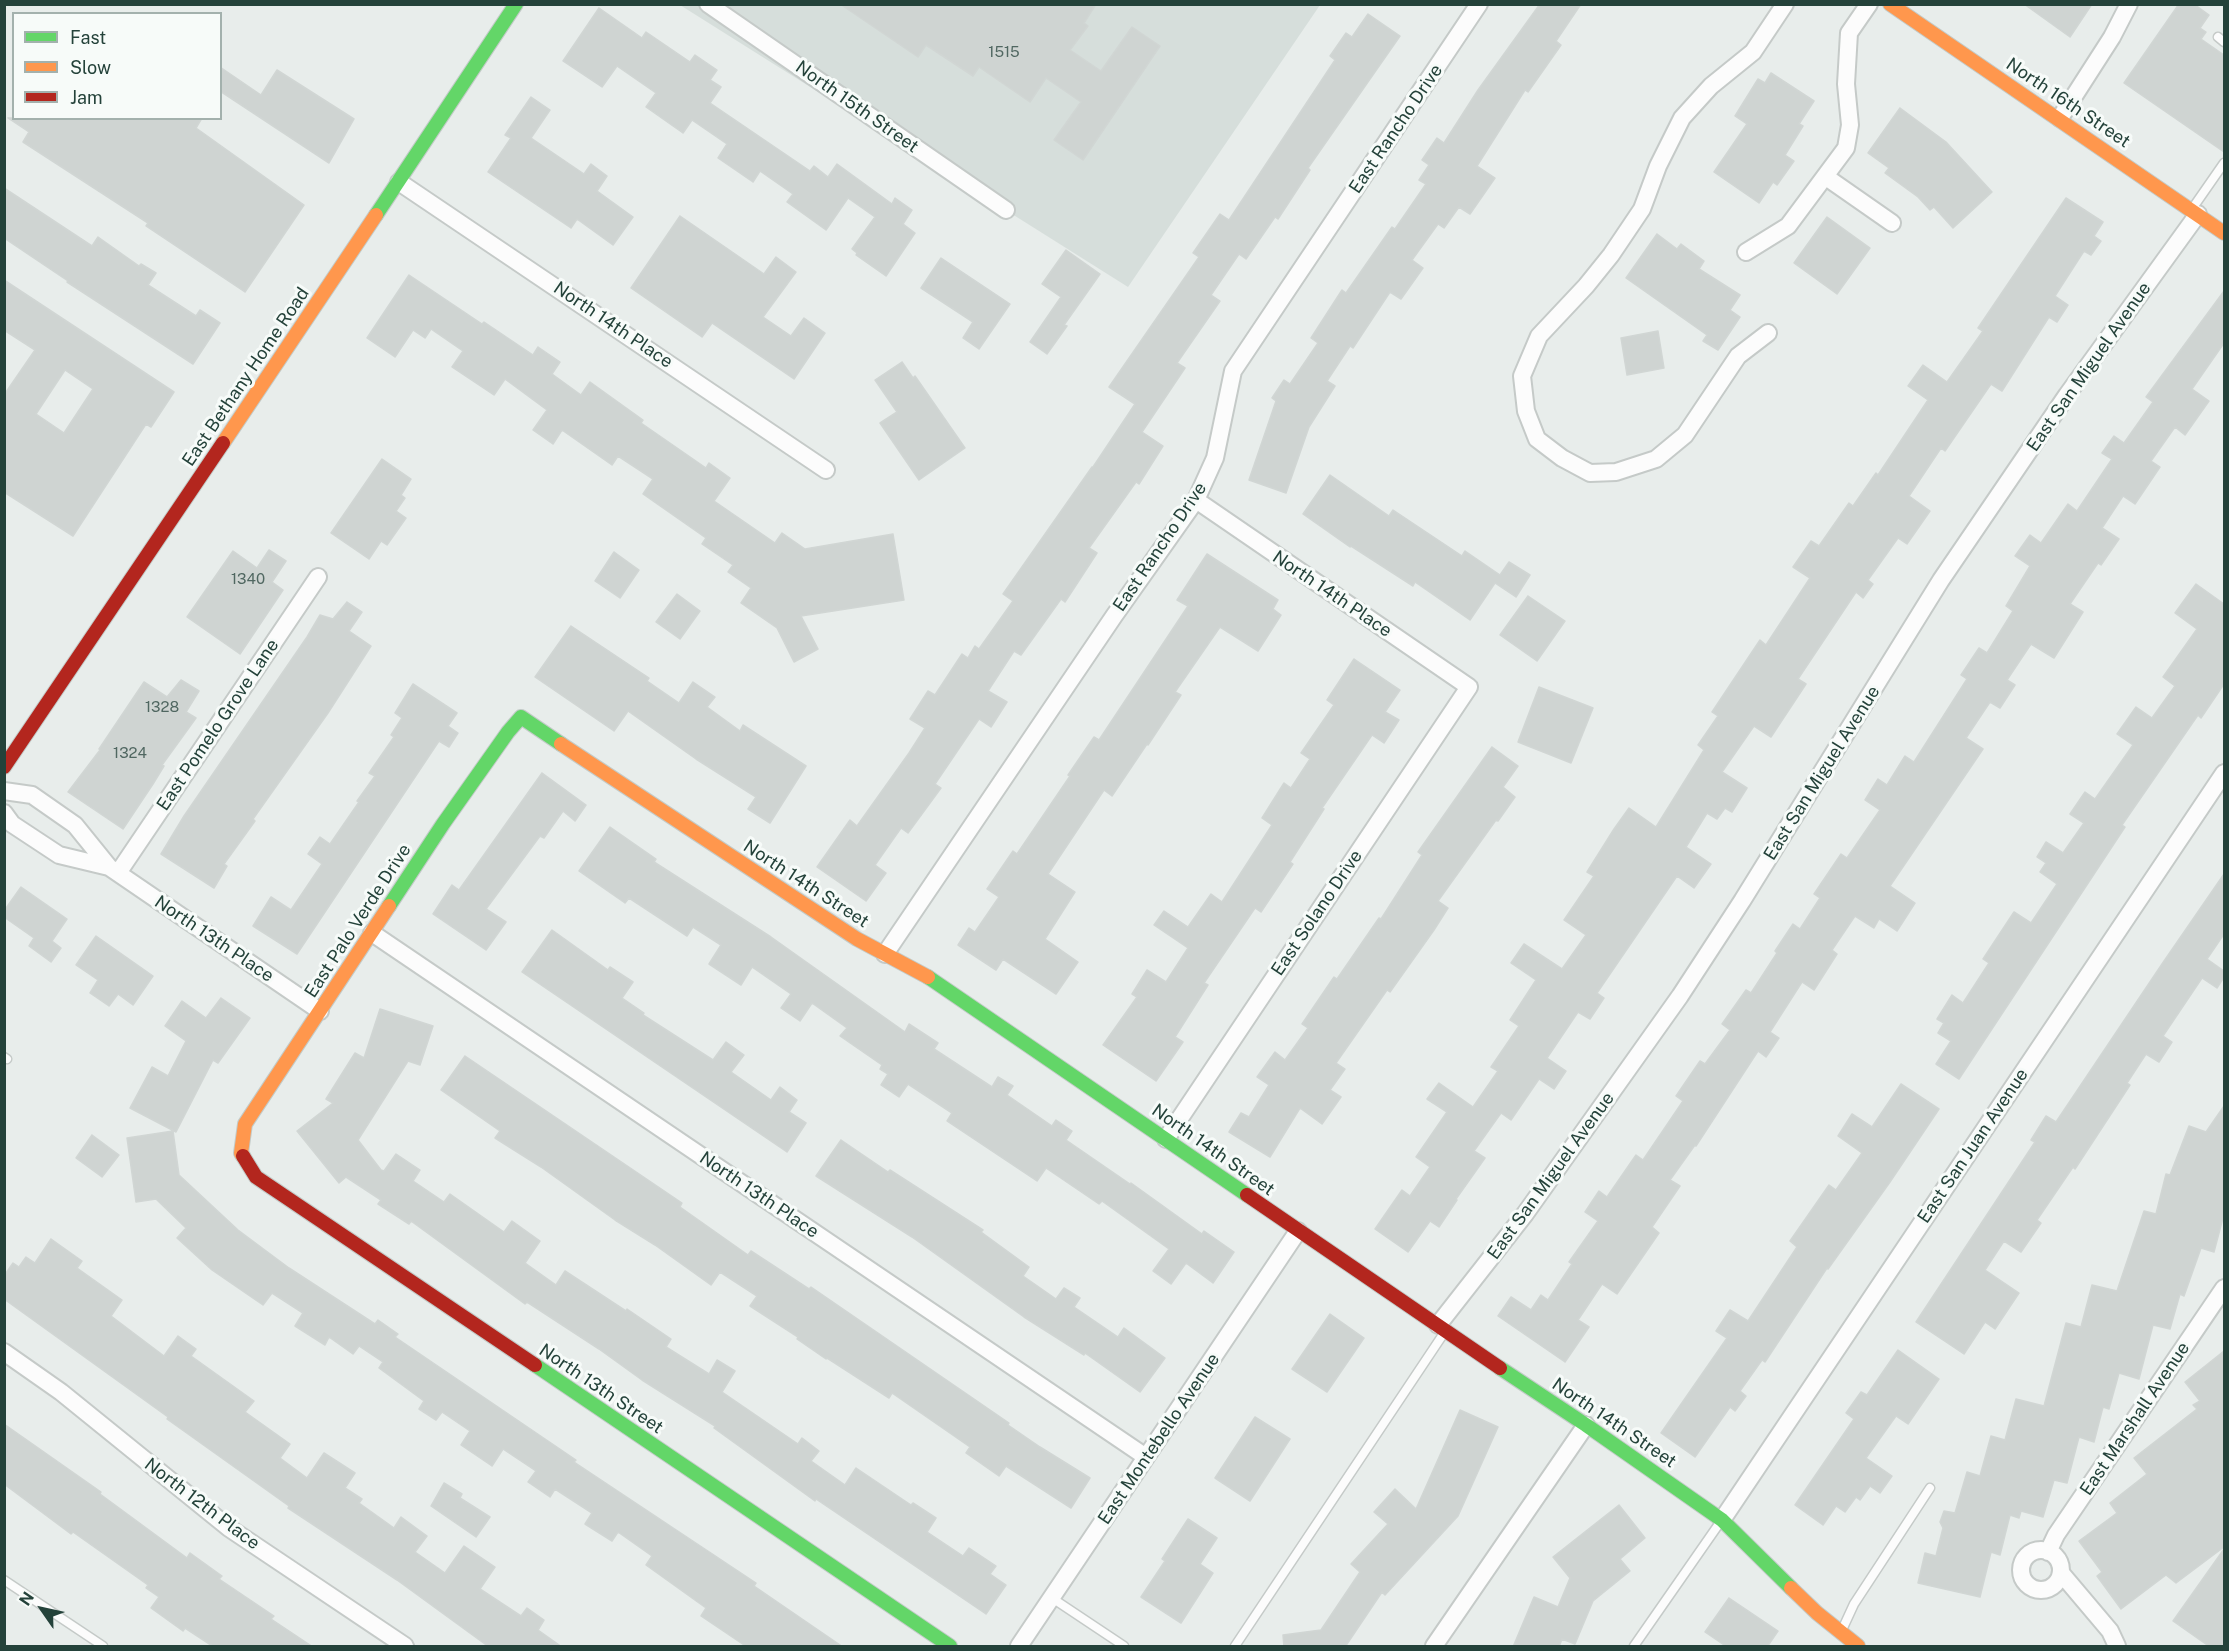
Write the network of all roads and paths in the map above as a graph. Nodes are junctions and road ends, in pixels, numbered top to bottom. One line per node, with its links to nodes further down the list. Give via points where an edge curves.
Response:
1 (516, 4): 11 (street, East Bethany Home Road)
2 (708, 4): 12 (street, North 15th Street)
3 (1479, 4): 19 (street, East Rancho Drive, via 1233,371 1215,458)
4 (1785, 4): 17 (street, via 1753,52 1711,86 1682,117 1642,209 1599,271 1539,336 1522,376 1526,411 1537,439 1562,458 1590,473 1616,472 1656,459 1685,435 1738,356)
5 (1869, 4): 10 (street, via 1849,33 1846,84 1850,125 1846,148)
6 (1890, 4): 8 (street, North 16th Street)
7 (2128, 4): 8 (street, via 2112,37)
8 (2060, 118): 13 (street, North 16th Street)
9 (2224, 163): 13 (lane)
10 (1826, 177): 14 (street); 16 (street, via 1788,226)
11 (399, 182): 18 (street, North 14th Place); 23 (street, East Bethany Home Road)
12 (1006, 210)
13 (2195, 212): 15 (street, North 16th Street); 35 (street, East San Miguel Avenue, via 1941,580 1680,996)
14 (1893, 223)
15 (2224, 232)
16 (1746, 252)
17 (1768, 333)
18 (825, 470)
19 (1196, 500): 21 (street, North 14th Place); 29 (street, East Rancho Drive)
20 (318, 577): 27 (street, East Pomelo Grove Lane)
21 (1469, 687): 31 (street, East Solano Drive)
22 (521, 717): 28 (street, East Palo Verde Drive, via 443,824); 29 (street, North 14th Street)
23 (4, 767)
24 (2224, 773): 40 (street, East San Juan Avenue)
25 (4, 791): 27 (street, North 13th Place, via 32,795 75,825)
26 (4, 813): 27 (street, North 13th Place, via 12,824 59,855)
27 (113, 870): 30 (street, North 13th Place)
28 (372, 933): 30 (street, East Palo Verde Drive); 38 (street, North 13th Place)
29 (885, 954): 31 (street, North 14th Street, via 925,975)
30 (320, 1011): 32 (street, East Palo Verde Drive, via 245,1124)
31 (1166, 1139): 33 (street, North 14th Street)
32 (241, 1153): 48 (street, North 13th Street, via 256,1177)
33 (1299, 1231): 35 (street, North 14th Street); 38 (street, East Montebello Avenue)
34 (2224, 1288): 41 (street, East Marshall Avenue)
35 (1442, 1328): 37 (street, North 14th Street); 51 (lane)
36 (4, 1352): 47 (street, North 12th Place, via 61,1392 229,1528)
37 (1586, 1425): 40 (street, North 14th Street); 52 (street)
38 (1146, 1458): 44 (street, East Montebello Avenue)
39 (1930, 1488): 45 (lane, via 1854,1604)
40 (1722, 1520): 45 (street, North 14th Street, via 1817,1613); 53 (lane)
41 (2048, 1552): 42 (street, via 2058,1560); 42 (street, via 2035,1551 2025,1559 2021,1572 2026,1584 2044,1590 2055,1584)
42 (2061, 1573): 55 (street, via 2110,1631)
43 (4, 1580): 46 (lane)
44 (1052, 1598): 49 (street, East Montebello Avenue); 50 (lane)
45 (1837, 1640): 54 (street, North 14th Street)
46 (103, 1647)
47 (405, 1647)
48 (950, 1647)
49 (1019, 1647)
50 (1124, 1647)
51 (1235, 1647)
52 (1434, 1647)
53 (1634, 1647)
54 (1858, 1647)
55 (2117, 1647)

